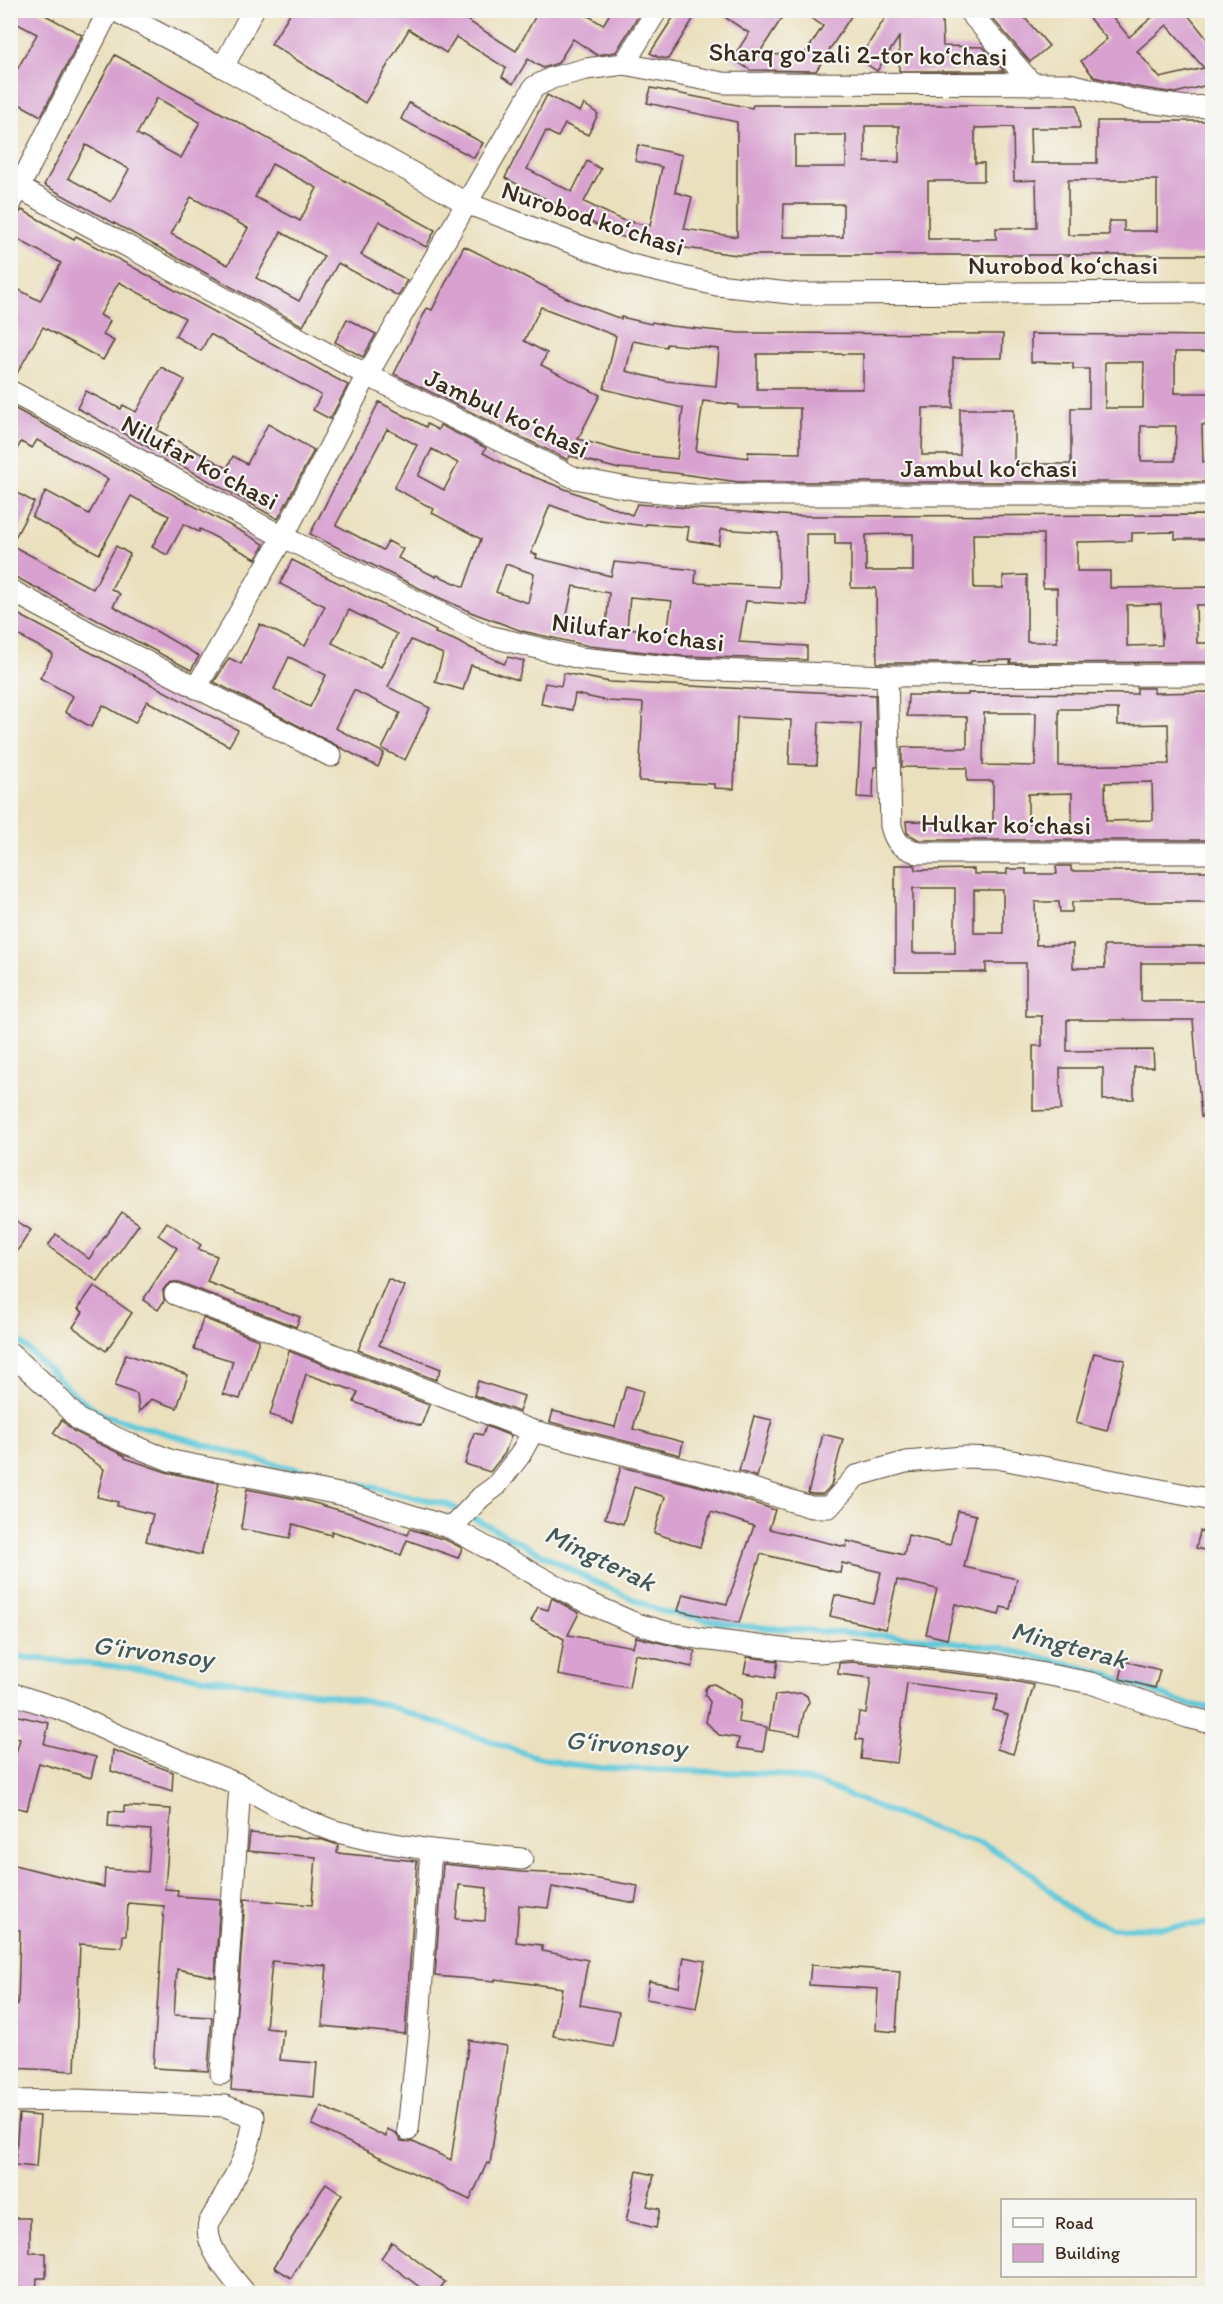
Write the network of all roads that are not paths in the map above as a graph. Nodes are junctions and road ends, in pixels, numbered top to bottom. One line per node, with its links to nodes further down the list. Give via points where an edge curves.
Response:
1 (112, 10): 6 (street, Nurobod koʻchasi); 9 (street)
2 (254, 10): 6 (street)
3 (657, 10): 5 (street)
4 (968, 10): 7 (street, Sharq go'zali 2-tor koʻchasi)
5 (624, 64): 7 (street, Sharq go'zali 2-tor koʻchasi, via 723,83); 10 (street, Sharq go'zali 2-tor koʻchasi, via 586,69 534,87)
6 (223, 67): 10 (street, Nurobod koʻchasi)
7 (1033, 85): 8 (street, Sharq go'zali 2-tor koʻchasi, via 1069,84 1134,100)
8 (1212, 106)
9 (13, 192): 12 (street, Jambul koʻchasi)
10 (466, 203): 11 (street, Nurobod koʻchasi, via 631,265 717,285 798,294); 12 (street, Sharq go'zali 2-tor koʻchasi)
11 (1212, 291)
12 (367, 375): 14 (street, Jambul koʻchasi, via 575,478 638,490 692,495); 15 (street, Sharq go'zali 2-tor koʻchasi)
13 (10, 391): 15 (street, Nilufar koʻchasi)
14 (1212, 495)
15 (283, 537): 18 (street, Nilufar koʻchasi, via 488,636 580,658 689,669); 19 (street)
16 (10, 590): 19 (street)
17 (1212, 675): 18 (street, Nilufar koʻchasi)
18 (887, 676): 21 (street, Hulkar koʻchasi, via 891,826 894,840 903,847 918,853)
19 (196, 688): 20 (street)
20 (331, 756)
21 (1212, 853)
22 (175, 1294): 24 (street)
23 (10, 1353): 26 (street, via 79,1420 172,1461 349,1496)
24 (532, 1431): 25 (street, via 718,1478 811,1507 829,1507 856,1476 906,1461 963,1456 997,1458); 26 (street, via 502,1479)
25 (1212, 1500)
26 (455, 1523): 28 (street, via 580,1599 634,1623 666,1632 790,1650 852,1649 993,1664 1091,1683)
27 (10, 1693): 29 (street, via 63,1710)
28 (1212, 1723)
29 (240, 1785): 30 (street, via 295,1816 334,1831); 32 (street)
30 (431, 1850): 31 (street); 34 (street)
31 (522, 1858)
32 (221, 2074)
33 (10, 2101): 35 (street, via 225,2106 254,2117 248,2145 207,2230 224,2267)
34 (408, 2130)
35 (246, 2294)

